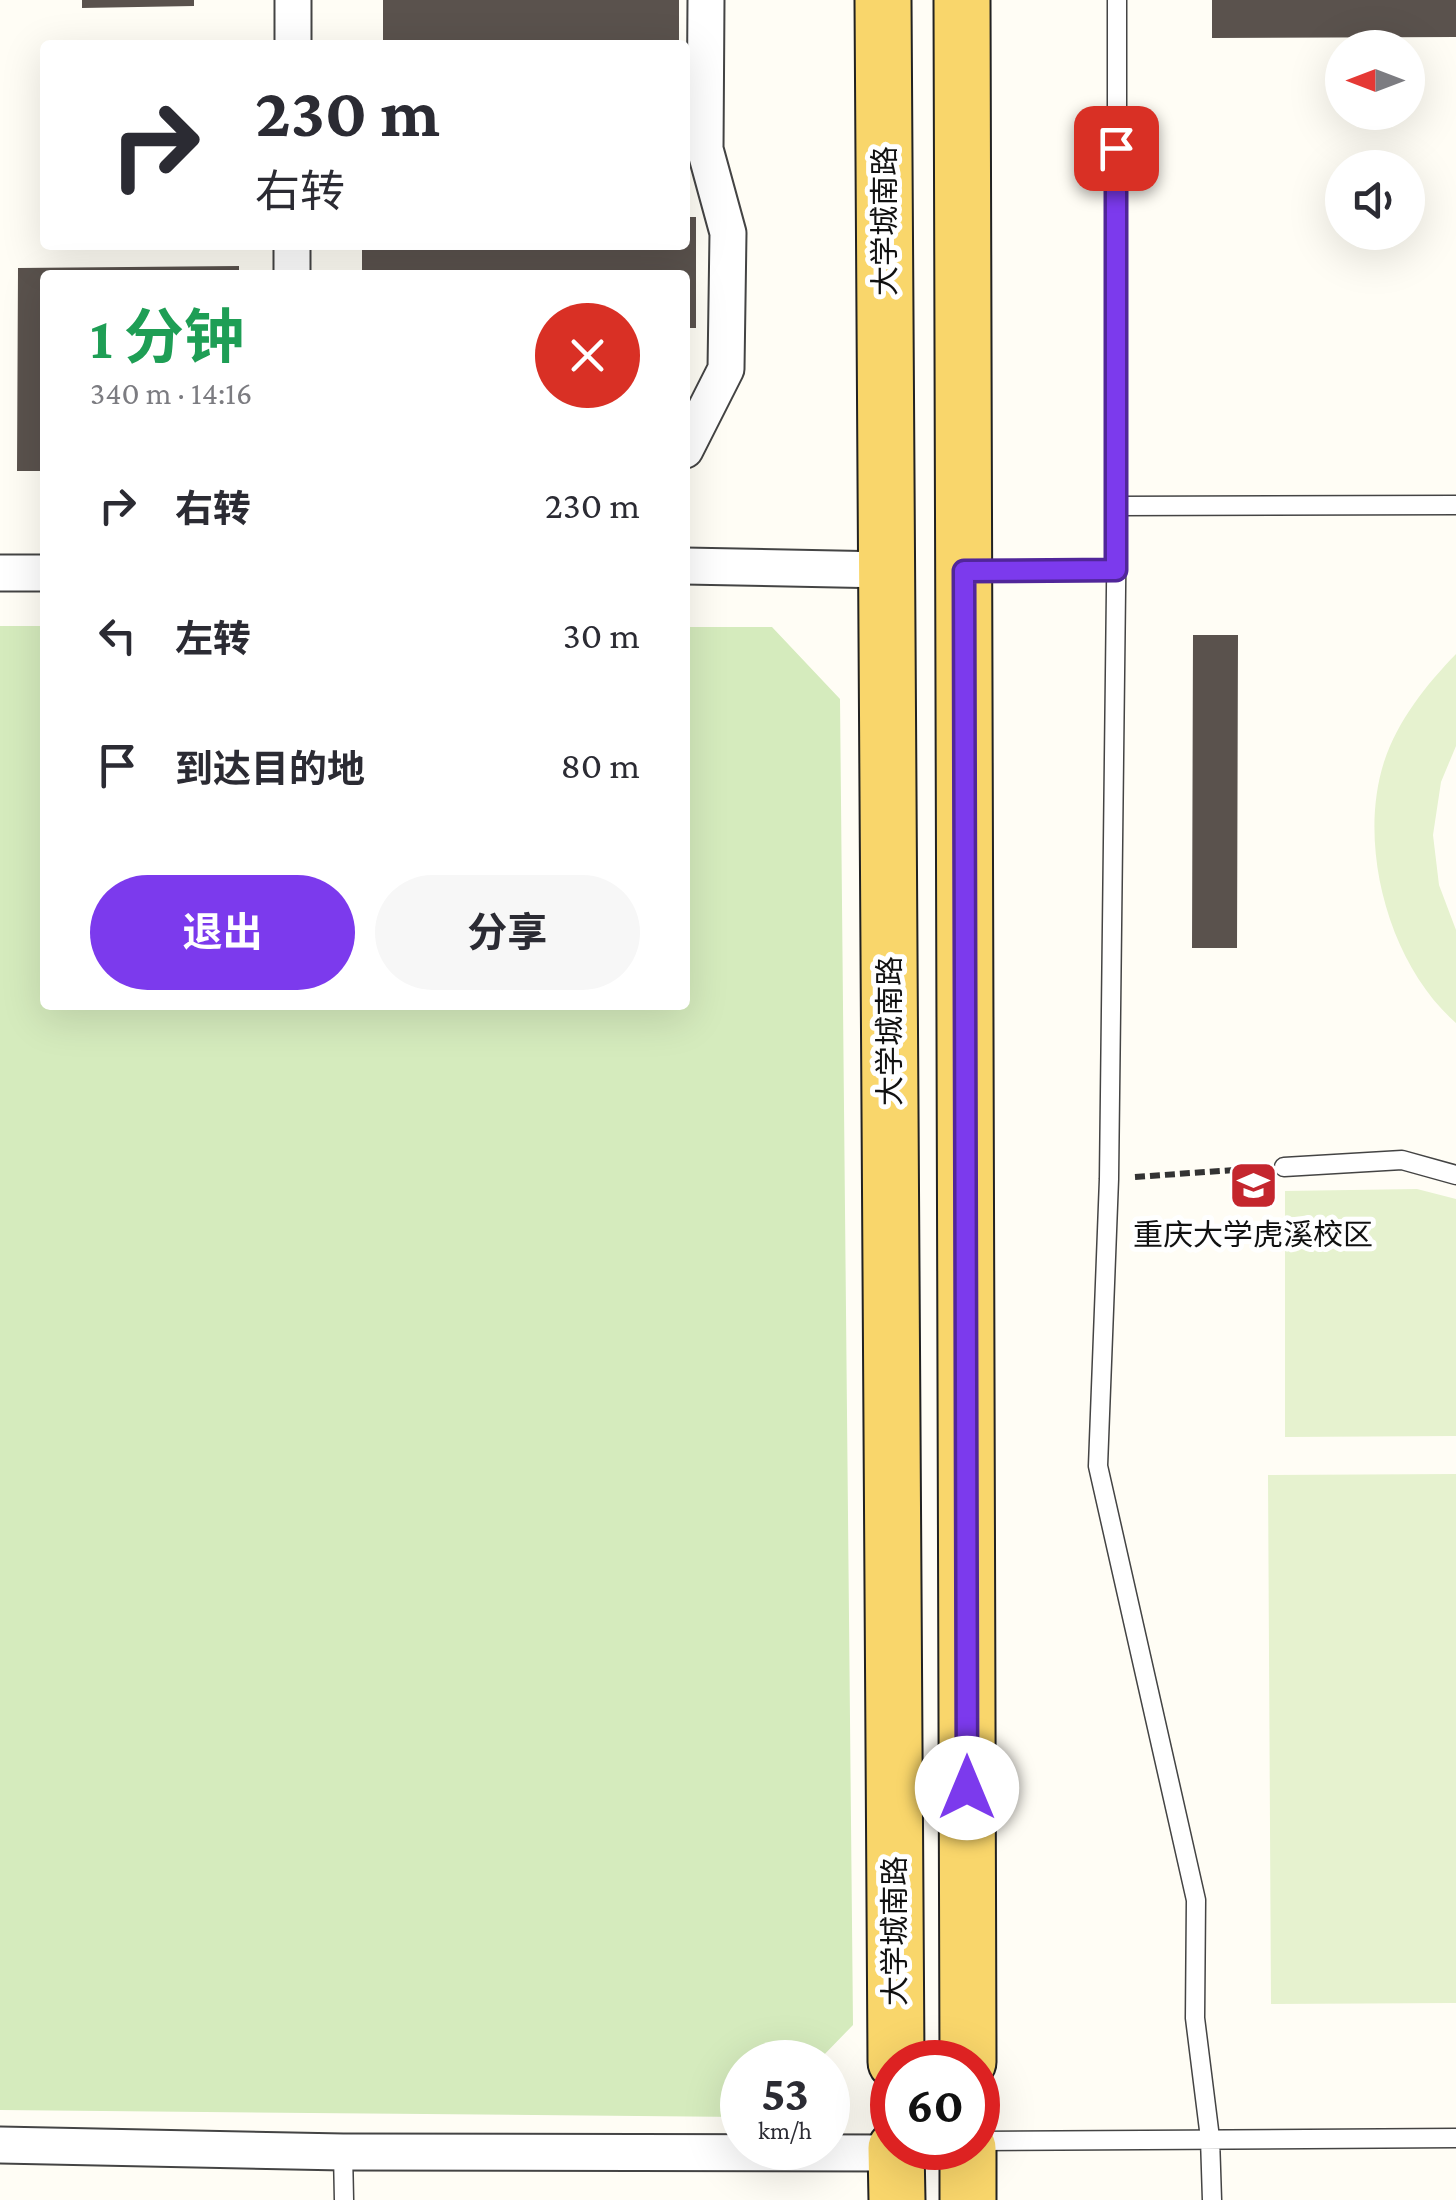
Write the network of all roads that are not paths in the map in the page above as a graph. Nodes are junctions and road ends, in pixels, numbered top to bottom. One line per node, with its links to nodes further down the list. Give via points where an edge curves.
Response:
1 (293, 0): 6 (street)
2 (706, 0): 7 (street, via 705,148 728,233 726,369)
3 (883, 0): 11 (main road, 大学城南路)
4 (962, 0): 13 (main road)
5 (1117, 0): 9 (lane)
6 (292, 40)
7 (690, 440)
8 (1456, 505): 9 (lane)
9 (1117, 506): 12 (lane)
10 (690, 566): 11 (street)
11 (887, 570): 18 (main road, 大学城南路)
12 (1116, 570): 13 (lane); 20 (lane, via 1109,1178 1098,1466 1196,1900 1195,2018)
13 (964, 571): 19 (main road)
14 (40, 573): 15 (street)
15 (0, 574)
16 (1284, 1166): 17 (lane, via 1402,1160)
17 (1456, 1176)
18 (896, 2040)
19 (968, 2040)
20 (1210, 2138): 21 (lane); 22 (lane); 29 (lane)
21 (1456, 2138)
22 (1000, 2141)
23 (0, 2145): 24 (street)
24 (343, 2152): 25 (street); 27 (lane)
25 (870, 2161)
26 (968, 2170): 28 (main road)
27 (344, 2200)
28 (968, 2200)
29 (1212, 2200)

